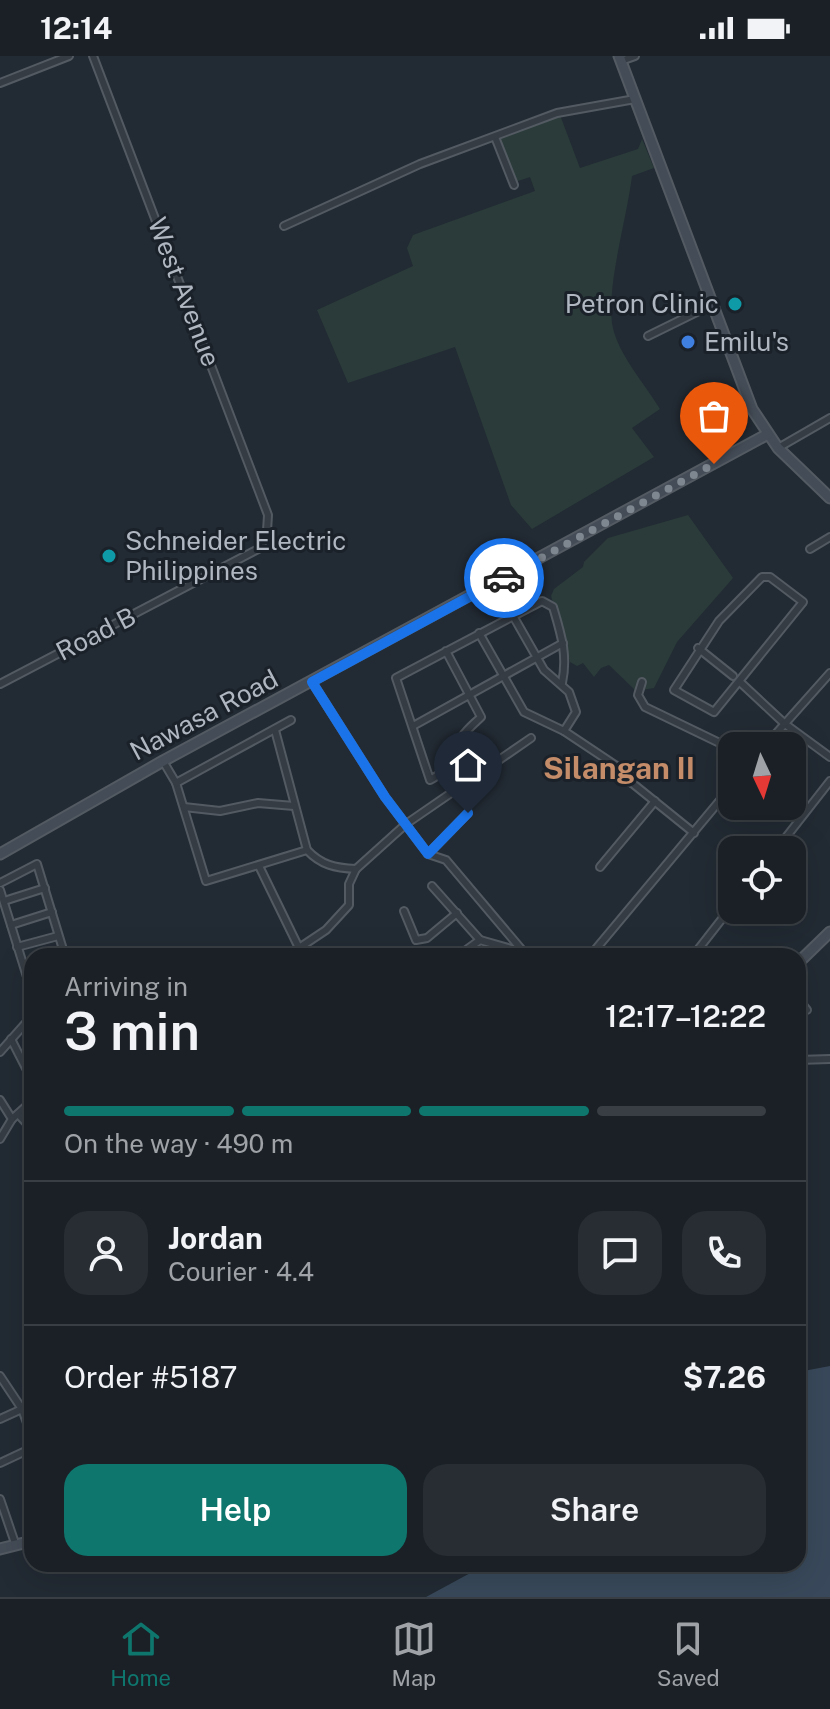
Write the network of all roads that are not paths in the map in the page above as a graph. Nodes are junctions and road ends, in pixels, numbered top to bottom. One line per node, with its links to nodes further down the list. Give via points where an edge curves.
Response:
1 (69, 56): 5 (street)
2 (93, 56): 16 (street, West Avenue, via 268,515)
3 (635, 56): 4 (street)
4 (620, 59): 6 (street)
5 (0, 83)
6 (635, 99): 7 (street, via 557,113); 10 (street)
7 (495, 137): 8 (street); 9 (street, via 420,164)
8 (514, 185)
9 (284, 226)
10 (713, 304): 11 (street); 13 (street, via 752,409)
11 (648, 336)
12 (830, 418): 14 (street)
13 (768, 434): 14 (street); 28 (street, Nawasa Road)
14 (778, 448): 15 (street)
15 (830, 498)
16 (267, 531): 32 (street, Road B, via 260,548)
17 (830, 537): 18 (street)
18 (810, 549)
19 (512, 614): 20 (street); 21 (street, via 542,601 550,603); 24 (street)
20 (479, 633): 23 (street); 26 (street)
21 (563, 643): 24 (street); 31 (street, via 567,660)
22 (698, 648): 27 (street); 30 (street, via 674,690 714,712); 30 (street, via 762,577 770,577 802,601)
23 (446, 651): 33 (street); 36 (street, via 396,678)
24 (536, 656): 26 (street); 31 (street)
25 (830, 673): 35 (street)
26 (503, 675): 33 (street); 38 (street, via 524,712)
27 (733, 676)
28 (312, 682): 43 (street, Nawasa Road); 51 (street)
29 (642, 682): 41 (street, via 638,695 645,707)
30 (740, 682): 35 (street)
31 (562, 683): 38 (street, via 576,712)
32 (0, 684)
33 (470, 693): 36 (street); 36 (street, via 481,717 435,779 430,780)
34 (291, 720): 37 (street)
35 (785, 724): 39 (street); 42 (street)
36 (413, 726)
37 (275, 730): 45 (street); 48 (street)
38 (564, 731): 46 (street)
39 (778, 732)
40 (531, 738): 51 (street)
41 (718, 742)
42 (830, 757)
43 (163, 761): 45 (street); 55 (street, Nawasa Road)
44 (830, 781): 53 (street)
45 (176, 783): 49 (street)
46 (655, 801): 52 (street); 58 (street)
47 (718, 803): 52 (street)
48 (294, 806): 49 (street, via 258,803 220,811); 54 (street)
49 (184, 807): 57 (street, via 205,880)
50 (468, 813): 56 (street)
51 (406, 824): 56 (street); 59 (street)
52 (694, 833): 79 (street)
53 (787, 836)
54 (307, 850): 57 (street); 59 (street, via 334,868)
55 (0, 854)
56 (428, 854): 78 (street, via 446,860)
57 (259, 866): 75 (street)
58 (600, 867)
59 (356, 869): 75 (street, via 349,884 349,905)
60 (0, 883): 62 (street, via 37,864)
61 (432, 886): 67 (street)
62 (45, 888): 64 (street); 66 (street)
63 (0, 890): 64 (street)
64 (4, 901): 69 (street)
65 (404, 911): 67 (street, via 416,940 427,938)
66 (52, 912): 69 (street); 71 (street)
67 (457, 913): 72 (street)
68 (718, 924): 80 (street)
69 (11, 925): 73 (street)
70 (830, 932): 81 (street)
71 (58, 936): 73 (street); 74 (street)
72 (480, 940): 76 (street); 77 (street)
73 (17, 947): 82 (street)
74 (62, 948)
75 (299, 948)
76 (469, 948)
77 (506, 948)
78 (520, 948)
79 (597, 948)
80 (699, 948)
81 (806, 955)
82 (24, 960)
83 (24, 1025): 84 (street)
84 (11, 1039): 85 (street); 88 (street)
85 (0, 1052)
86 (830, 1059): 87 (street)
87 (806, 1060)
88 (24, 1064)
89 (0, 1100): 91 (street)
90 (24, 1108): 91 (street)
91 (15, 1116): 92 (street); 93 (street)
92 (24, 1123)
93 (0, 1139)
94 (1, 1378): 95 (street)
95 (22, 1409): 96 (street); 97 (street)
96 (24, 1415)
97 (0, 1419)
98 (24, 1452): 99 (street)
99 (0, 1463)
100 (0, 1499): 102 (street)
101 (24, 1544): 102 (street)
102 (16, 1546): 103 (street)
103 (0, 1549)

